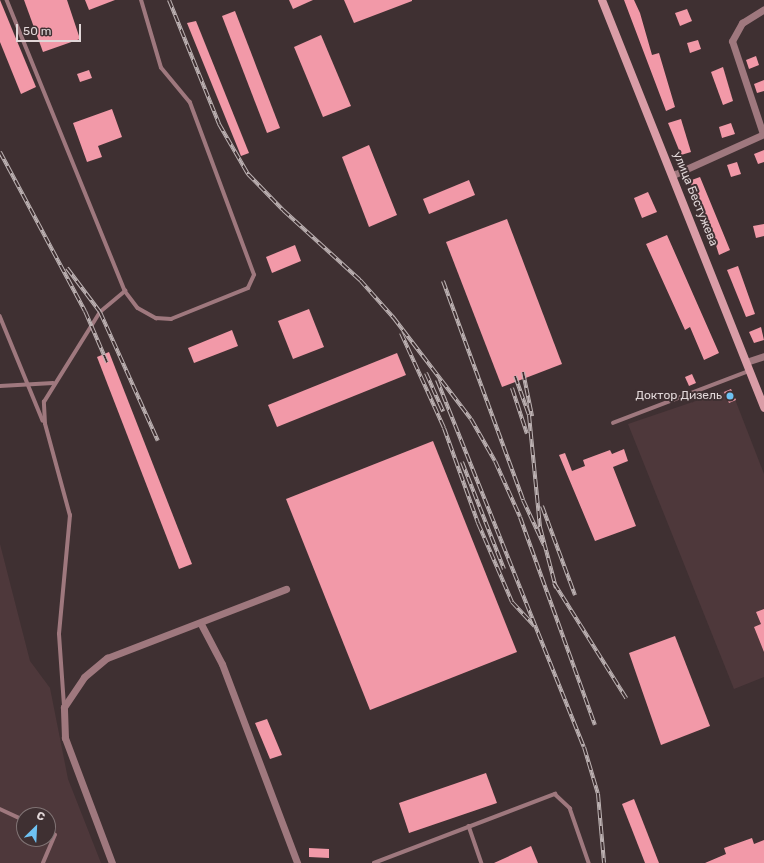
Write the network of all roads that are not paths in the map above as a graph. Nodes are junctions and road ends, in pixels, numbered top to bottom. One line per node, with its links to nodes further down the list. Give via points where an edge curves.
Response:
1 (7, 0): 7 (lane)
2 (141, 0): 7 (lane, via 161,68 190,103 254,275 248,288 171,320 156,318 138,308)
3 (602, 0): 6 (street, улица Бестужева)
4 (764, 9): 5 (street, via 742,23 732,41)
5 (764, 134): 6 (street)
6 (673, 175): 10 (street, улица Бестужева)
7 (125, 291): 13 (lane, via 100,312)
8 (0, 316): 12 (lane)
9 (764, 356): 10 (street)
10 (746, 362): 11 (street, улица Бестужева)
11 (749, 371): 15 (street, улица Бестужева); 16 (lane)
12 (26, 383): 13 (lane); 14 (lane); 17 (lane)
13 (53, 383): 17 (lane, via 44,402)
14 (0, 386)
15 (764, 408)
16 (613, 423)
17 (45, 424): 20 (lane, via 70,516 59,634)
18 (286, 589): 19 (street)
19 (201, 624): 20 (street, via 107,658 84,677); 27 (street, via 222,664)
20 (64, 707): 26 (street, via 65,738)
21 (0, 809): 22 (lane)
22 (16, 816)
23 (469, 826): 28 (lane); 29 (lane); 30 (lane, via 555,794 570,808)
24 (49, 847): 25 (lane)
25 (42, 863)
26 (112, 863)
27 (297, 863)
28 (374, 863)
29 (482, 863)
30 (589, 863)

